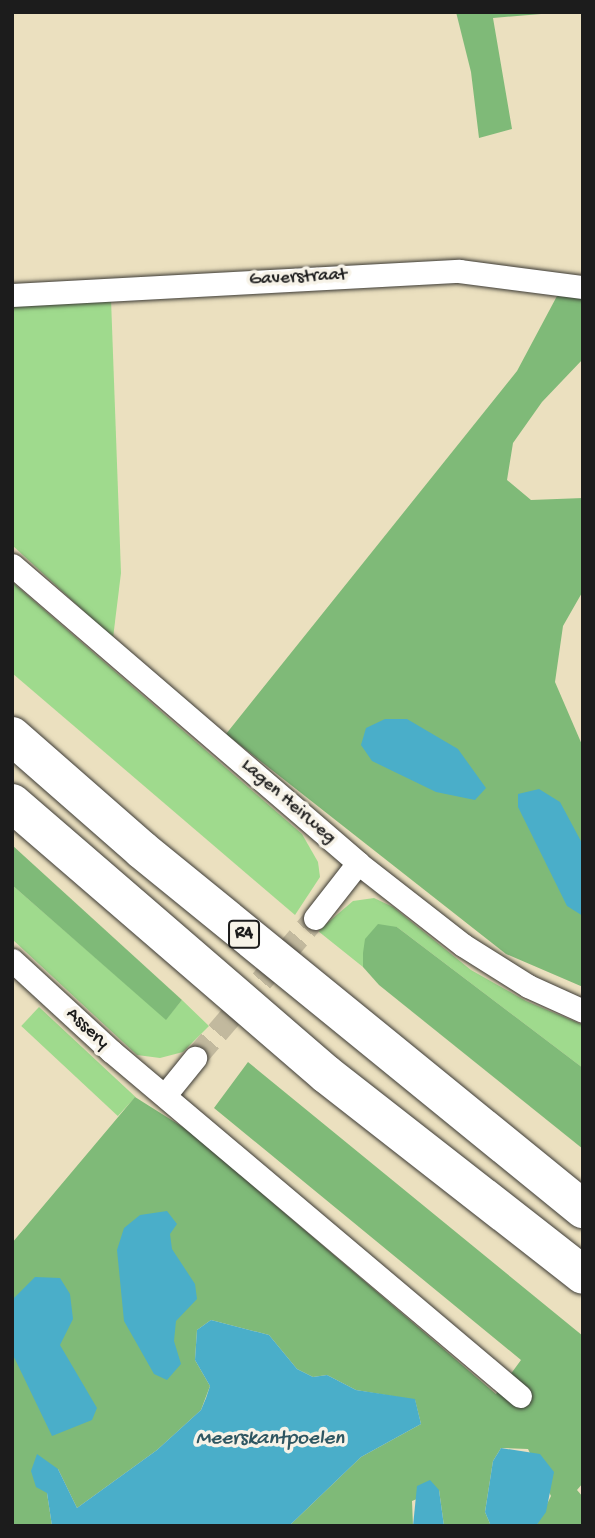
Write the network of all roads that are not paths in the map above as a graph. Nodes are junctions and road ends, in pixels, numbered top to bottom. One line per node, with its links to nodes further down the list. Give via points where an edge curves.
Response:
1 (583, 286): 2 (street, Gaverstraat, via 460,271)
2 (12, 295)
3 (12, 565): 6 (street, Lagen Heirweg)
4 (12, 736): 12 (highway, R4, via 142,850)
5 (12, 803): 15 (highway, via 326,1074)
6 (358, 863): 7 (street); 9 (street, Lagen Heirweg, via 463,945 528,986)
7 (315, 918)
8 (12, 960): 11 (street, Assery)
9 (583, 1011)
10 (195, 1058): 11 (street)
11 (165, 1095): 18 (street, Assery)
12 (480, 1128): 13 (highway); 14 (highway, R4)
13 (583, 1185)
14 (583, 1209)
15 (550, 1253): 16 (highway); 17 (highway)
16 (583, 1275)
17 (583, 1297)
18 (520, 1396)

